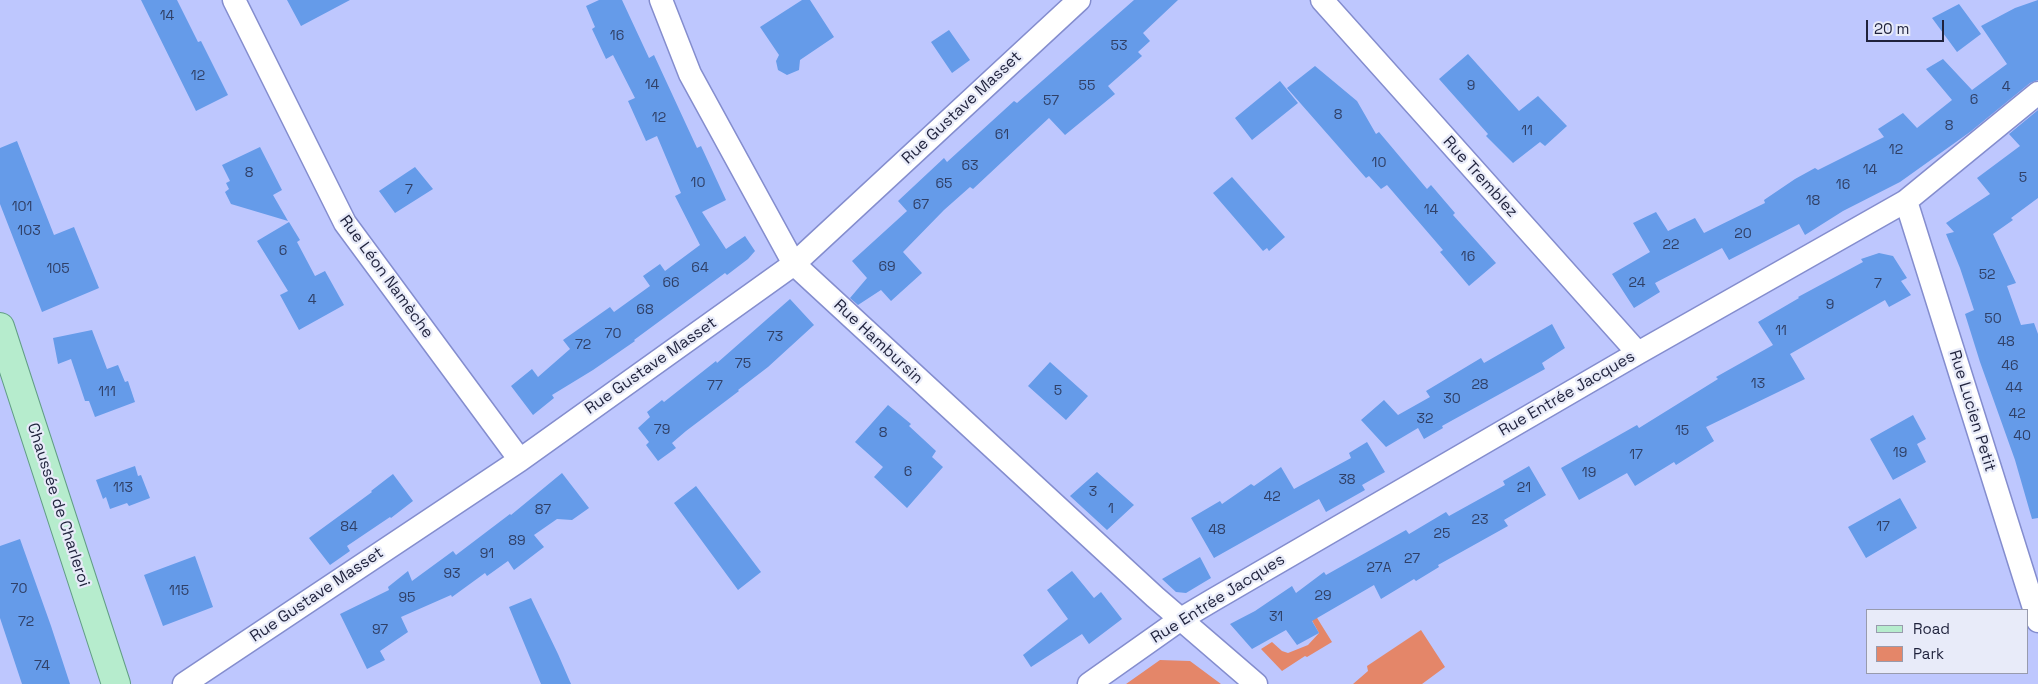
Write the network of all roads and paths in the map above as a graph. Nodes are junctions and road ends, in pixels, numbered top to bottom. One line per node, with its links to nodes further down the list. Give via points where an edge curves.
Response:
1 (234, 0): 10 (street, Rue Léon Namèche, via 345,223)
2 (660, 0): 7 (street, Rue Hambursin, via 690,74)
3 (1079, 0): 7 (street, Rue Gustave Masset)
4 (1322, 0): 9 (street, Rue Tremblez)
5 (2038, 93): 6 (street, Rue Entrée Jacques)
6 (1906, 201): 9 (street, Rue Entrée Jacques); 12 (street, Rue Lucien Petit)
7 (794, 264): 10 (street, Rue Gustave Masset); 11 (street, Rue Hambursin)
8 (0, 327): 13 (main road, Chaussée de Charleroi)
9 (1638, 353): 11 (street, Rue Entrée Jacques)
10 (520, 460): 14 (street, Rue Gustave Masset)
11 (1181, 619): 15 (street, Rue Entrée Jacques); 16 (street, Rue Hambursin)
12 (2038, 621)
13 (116, 684)
14 (184, 684)
15 (1088, 684)
16 (1256, 684)

